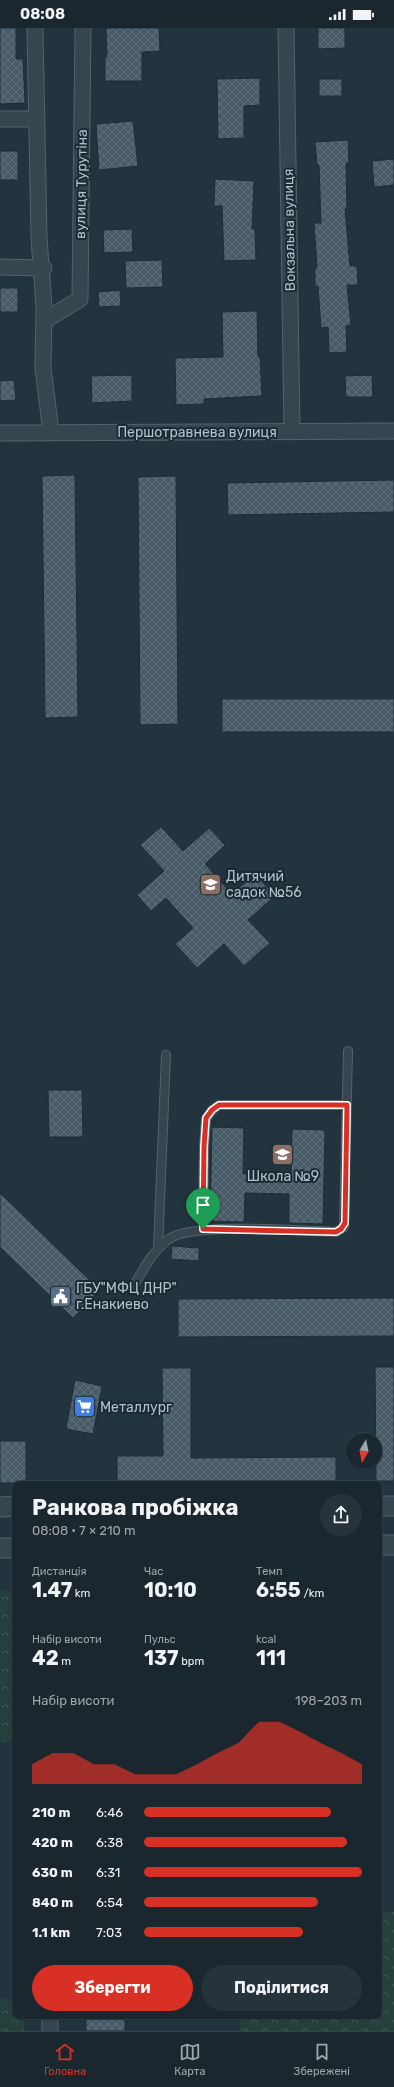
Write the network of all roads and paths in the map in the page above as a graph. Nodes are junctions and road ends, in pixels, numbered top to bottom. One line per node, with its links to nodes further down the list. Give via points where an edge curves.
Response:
1 (35, 28): 5 (street)
2 (83, 28): 8 (street, вулиця Турутіна, via 80,299)
3 (286, 28): 11 (street, Вокзальна вулиця)
4 (0, 119): 5 (street)
5 (36, 119): 7 (street)
6 (0, 267): 7 (street)
7 (42, 268): 8 (street)
8 (44, 320): 10 (street, via 43,368)
9 (394, 431): 11 (street, Першотравнева вулиця)
10 (51, 432): 11 (street, Першотравнева вулиця); 12 (street, Першотравнева вулиця)
11 (292, 432)
12 (0, 433)
13 (348, 1051): 15 (lane)
14 (166, 1055): 17 (lane)
15 (347, 1105): 16 (lane, via 219,1105 212,1110 206,1118); 16 (lane, via 345,1223 341,1229 336,1232)
16 (203, 1229): 17 (lane, via 170,1238)
17 (158, 1248): 18 (lane)
18 (134, 1285)
19 (12, 1506): 22 (street)
20 (382, 1506): 21 (street)
21 (394, 1506)
22 (0, 1507)
23 (394, 1544): 24 (street)
24 (382, 1545)
25 (0, 1548): 26 (street)
26 (12, 1548)
27 (50, 2019): 28 (street)
28 (50, 2031)

